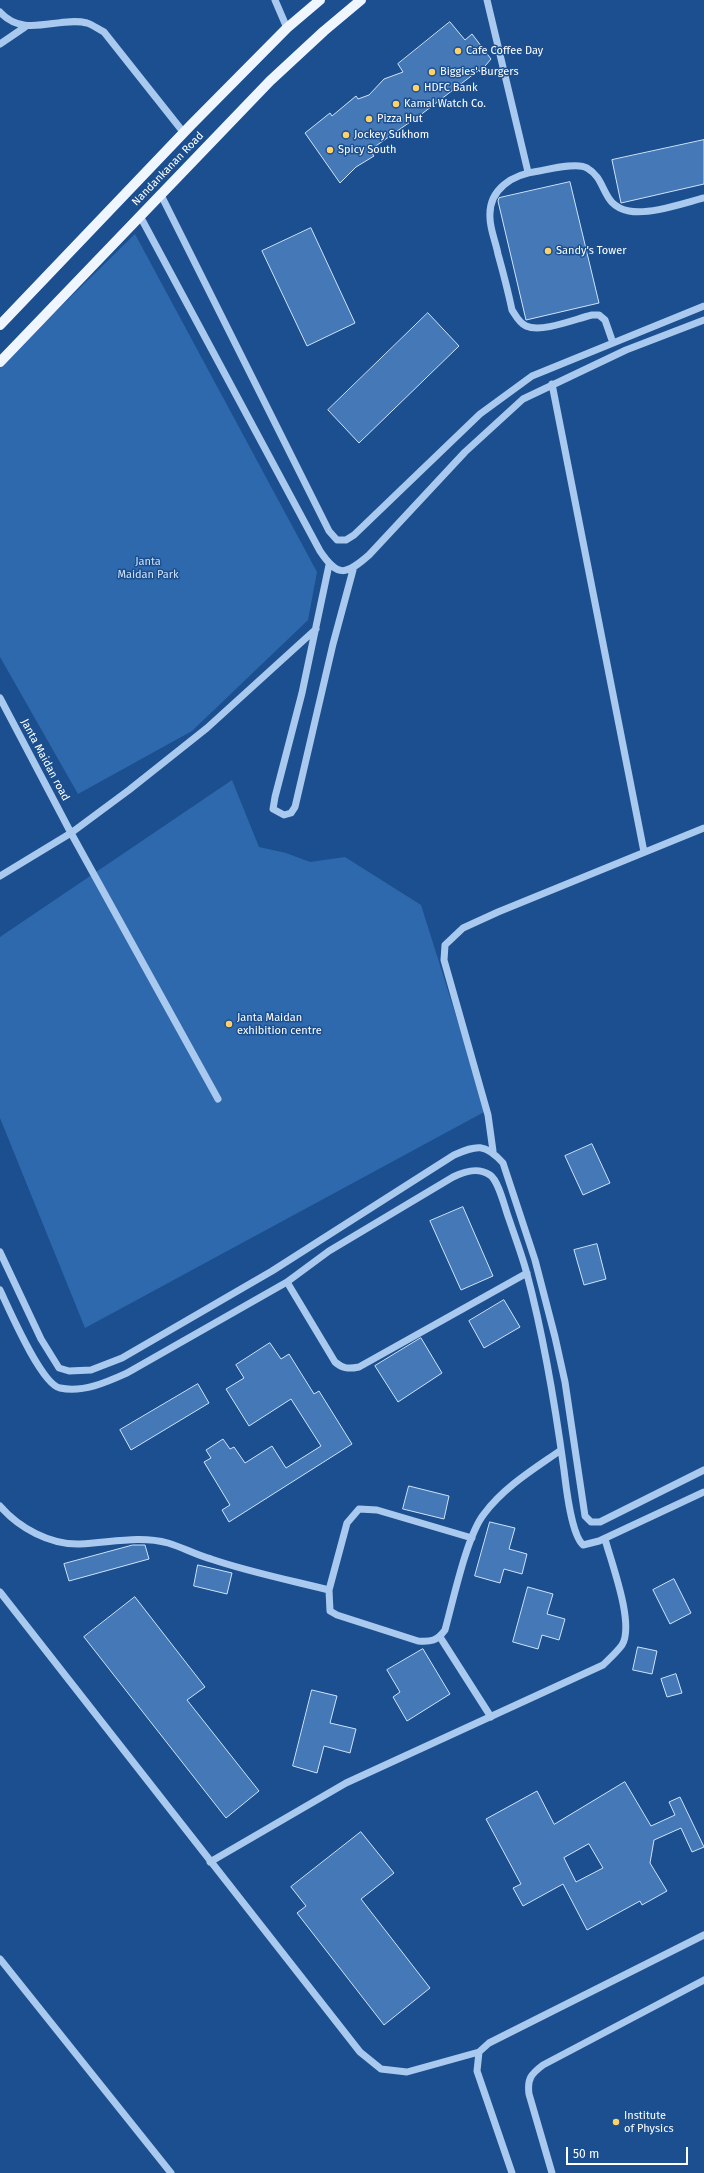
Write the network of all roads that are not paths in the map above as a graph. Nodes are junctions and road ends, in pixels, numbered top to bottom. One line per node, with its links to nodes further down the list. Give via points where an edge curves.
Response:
1 (275, 0): 7 (street)
2 (320, 0): 7 (main road)
3 (361, 0): 11 (main road, Nandankanan Road, via 270,81)
4 (487, 0): 10 (street)
5 (0, 12): 6 (street)
6 (24, 27): 8 (street); 9 (street, via 72,22 88,23 104,32)
7 (287, 28): 9 (main road)
8 (0, 44)
9 (184, 133): 16 (main road)
10 (528, 172): 12 (street, via 586,167 596,175 608,200 618,208 631,212); 17 (street, via 508,180 500,188 493,199 490,218 512,310 517,320 527,327 544,328 599,315 605,320)
11 (161, 195): 13 (main road, Nandankanan Road); 17 (street, via 328,531 337,540 346,540 354,535 480,414 509,392 532,376)
12 (704, 198)
13 (140, 216): 18 (main road, Nandankanan Road); 20 (street)
14 (704, 306): 17 (street)
15 (704, 320): 19 (street, via 626,350)
16 (0, 325)
17 (612, 343)
18 (0, 362)
19 (552, 384): 21 (street, via 523,399 465,452); 26 (street)
20 (329, 565): 21 (street, via 344,571); 22 (street)
21 (353, 570): 22 (street, via 295,807 291,813 284,816 273,809 275,797)
22 (316, 629): 25 (street, via 207,728)
23 (0, 698): 25 (street, Janta Maidan road)
24 (704, 828): 26 (street)
25 (71, 833): 27 (street); 28 (street, Janta Maidan road)
26 (644, 852): 29 (street, via 463,928 445,945 444,960 488,1115)
27 (0, 876)
28 (218, 1099)
29 (493, 1151): 30 (street, via 483,1147 468,1148 454,1155 272,1271 175,1329 122,1358 91,1370 69,1371 59,1368 41,1339); 35 (street, via 503,1163 511,1185 535,1260 553,1330 565,1382 585,1516 591,1522 600,1522)
30 (0, 1252)
31 (527, 1273): 32 (street, via 359,1367 349,1369 342,1368 335,1362); 32 (street, via 491,1176 481,1171 468,1170 329,1251); 34 (street, via 555,1402)
32 (287, 1282): 33 (street, via 127,1373 101,1384 74,1389 58,1388 46,1377 33,1357)
33 (0, 1290)
34 (562, 1450): 38 (street, via 499,1497 483,1515); 39 (street, via 579,1541 583,1545)
35 (704, 1470)
36 (704, 1492): 39 (street)
37 (0, 1506): 40 (street, via 33,1532 58,1543 149,1540 168,1543 211,1559)
38 (472, 1538): 40 (street, via 377,1510 359,1509 347,1523); 42 (street, via 445,1630)
39 (604, 1539): 43 (street, via 624,1605 626,1624 623,1644 603,1665)
40 (328, 1590): 42 (street, via 330,1611 336,1615 418,1641 431,1642)
41 (0, 1592): 44 (street)
42 (440, 1637): 43 (street)
43 (491, 1717): 44 (street, via 346,1783)
44 (210, 1862): 48 (street, via 360,2052 381,2069 407,2072)
45 (704, 1935): 48 (street, via 489,2043)
46 (0, 1958): 49 (street)
47 (704, 1980): 51 (street, via 533,2072 528,2081 529,2094)
48 (479, 2052): 50 (street, via 477,2071)
49 (171, 2173)
50 (512, 2173)
51 (552, 2173)

